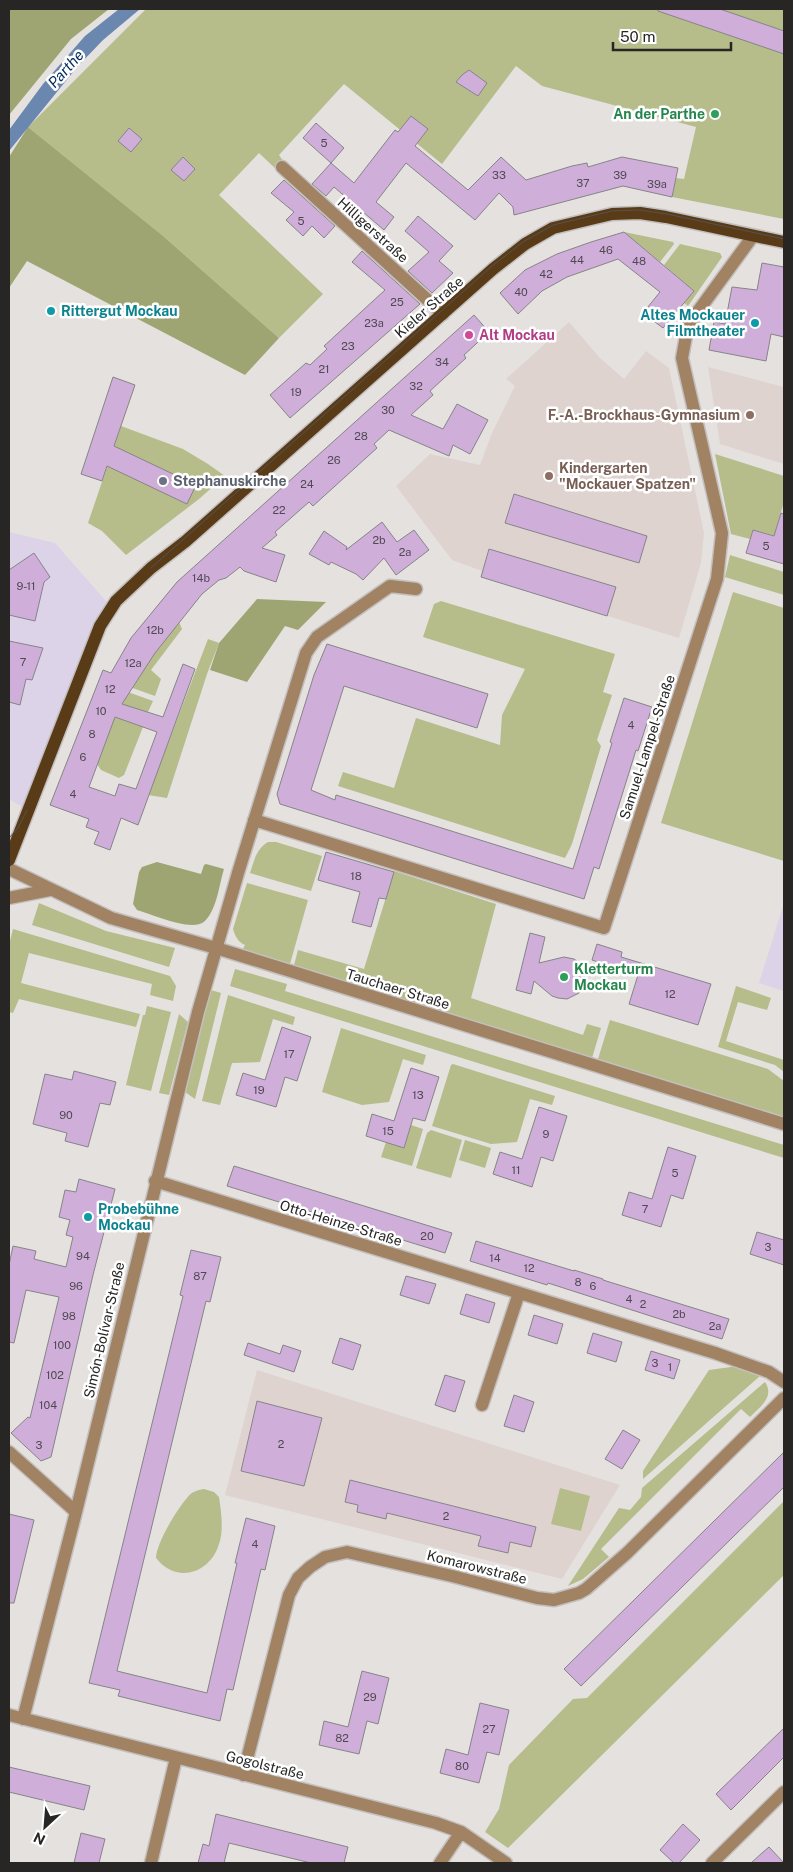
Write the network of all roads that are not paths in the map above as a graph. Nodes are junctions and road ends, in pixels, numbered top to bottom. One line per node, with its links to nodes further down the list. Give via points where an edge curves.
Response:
1 (282, 167): 4 (street, Hilligerstraße)
2 (753, 236): 3 (main road, Kieler Straße); 4 (main road, Kieler Straße, via 640,213 612,214 554,228 525,244); 6 (street, Samuel-Lampel-Straße, via 688,325 682,358 722,532 717,579 604,928)
3 (784, 240)
4 (443, 314): 7 (main road, Kieler Straße, via 116,601 100,626)
5 (416, 590): 6 (street, via 390,586 317,637 306,653)
6 (254, 820): 11 (street)
7 (9, 860)
8 (9, 870): 9 (street, Tauchaer Straße)
9 (50, 890): 10 (street); 11 (street, Tauchaer Straße, via 107,916)
10 (9, 898)
11 (216, 948): 12 (street, Tauchaer Straße); 13 (street, Simón-Bolívar-Straße)
12 (784, 1124)
13 (155, 1181): 14 (street, Otto-Heinze-Straße); 19 (street, Simón-Bolívar-Straße)
14 (519, 1293): 15 (street, Otto-Heinze-Straße, via 715,1353 769,1372); 17 (street)
15 (784, 1382)
16 (784, 1398): 23 (street, Komarowstraße, via 627,1552 586,1589 568,1597 554,1600 537,1598 346,1552 325,1557 310,1567 298,1578 289,1595)
17 (482, 1405)
18 (9, 1452): 19 (street)
19 (76, 1512): 21 (street, Simón-Bolívar-Straße)
20 (9, 1716): 21 (street, Gogolstraße)
21 (23, 1719): 22 (street, Gogolstraße)
22 (176, 1758): 23 (street, Gogolstraße); 26 (street)
23 (243, 1775): 25 (street, Gogolstraße, via 436,1822)
24 (784, 1792): 29 (street)
25 (461, 1832): 27 (street); 28 (street, Gogolstraße)
26 (151, 1863)
27 (440, 1863)
28 (506, 1863)
29 (712, 1863)

